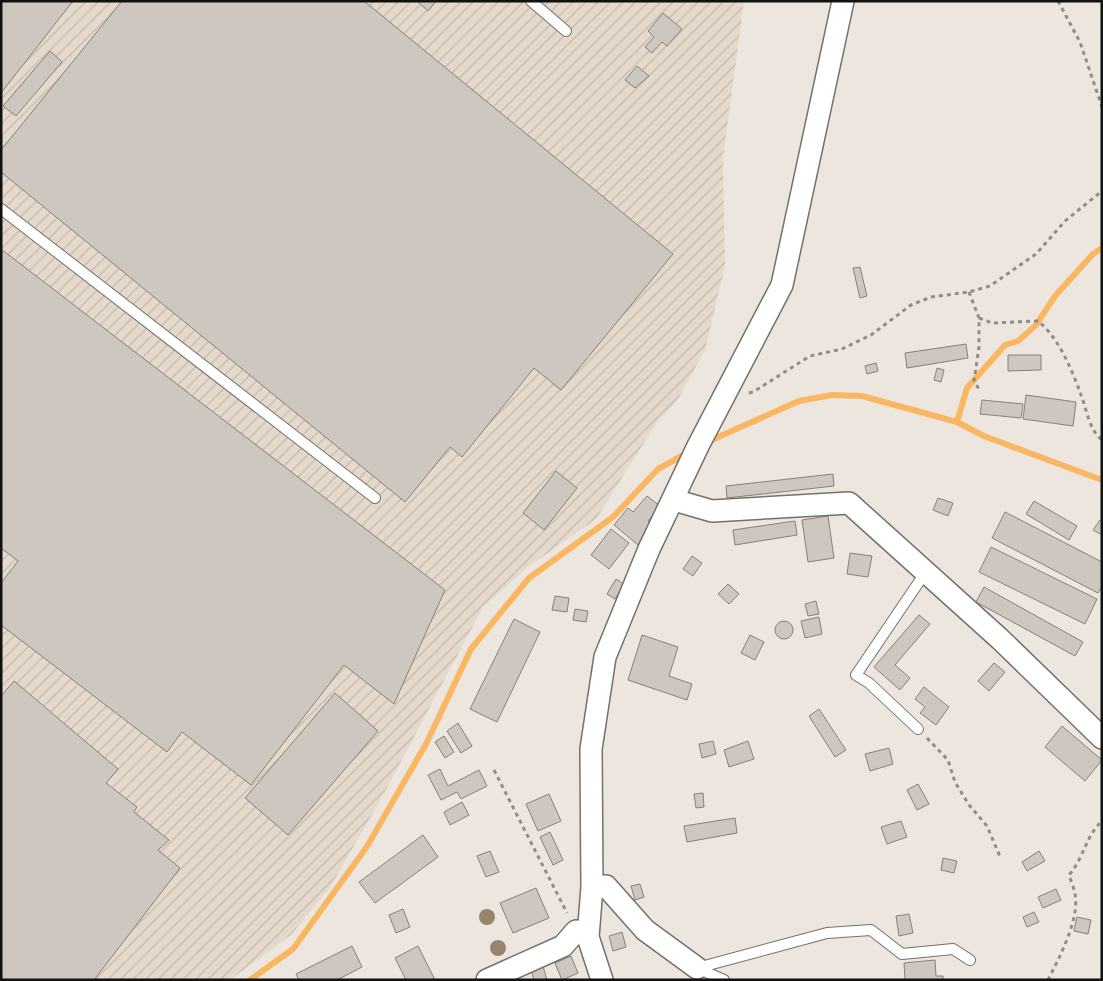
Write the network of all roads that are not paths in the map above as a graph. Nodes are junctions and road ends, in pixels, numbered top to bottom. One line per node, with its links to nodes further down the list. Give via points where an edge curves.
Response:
1 (531, 1): 3 (lane)
2 (843, 1): 6 (street, via 782,285)
3 (566, 31)
4 (1, 209): 5 (lane)
5 (375, 498)
6 (674, 500): 7 (street, via 712,511 849,503); 10 (street, via 649,549 605,657 591,749)
7 (925, 574): 8 (lane, via 856,675 869,683); 9 (street, via 1000,639)
8 (918, 729)
9 (1102, 738)
10 (592, 887): 11 (street); 13 (street, via 606,886 645,930)
11 (582, 934): 14 (street, via 563,946); 15 (street)
12 (970, 960): 13 (lane, via 953,949 902,954 871,930 827,933)
13 (698, 968): 16 (lane)
14 (487, 980)
15 (602, 980)
16 (724, 980)

